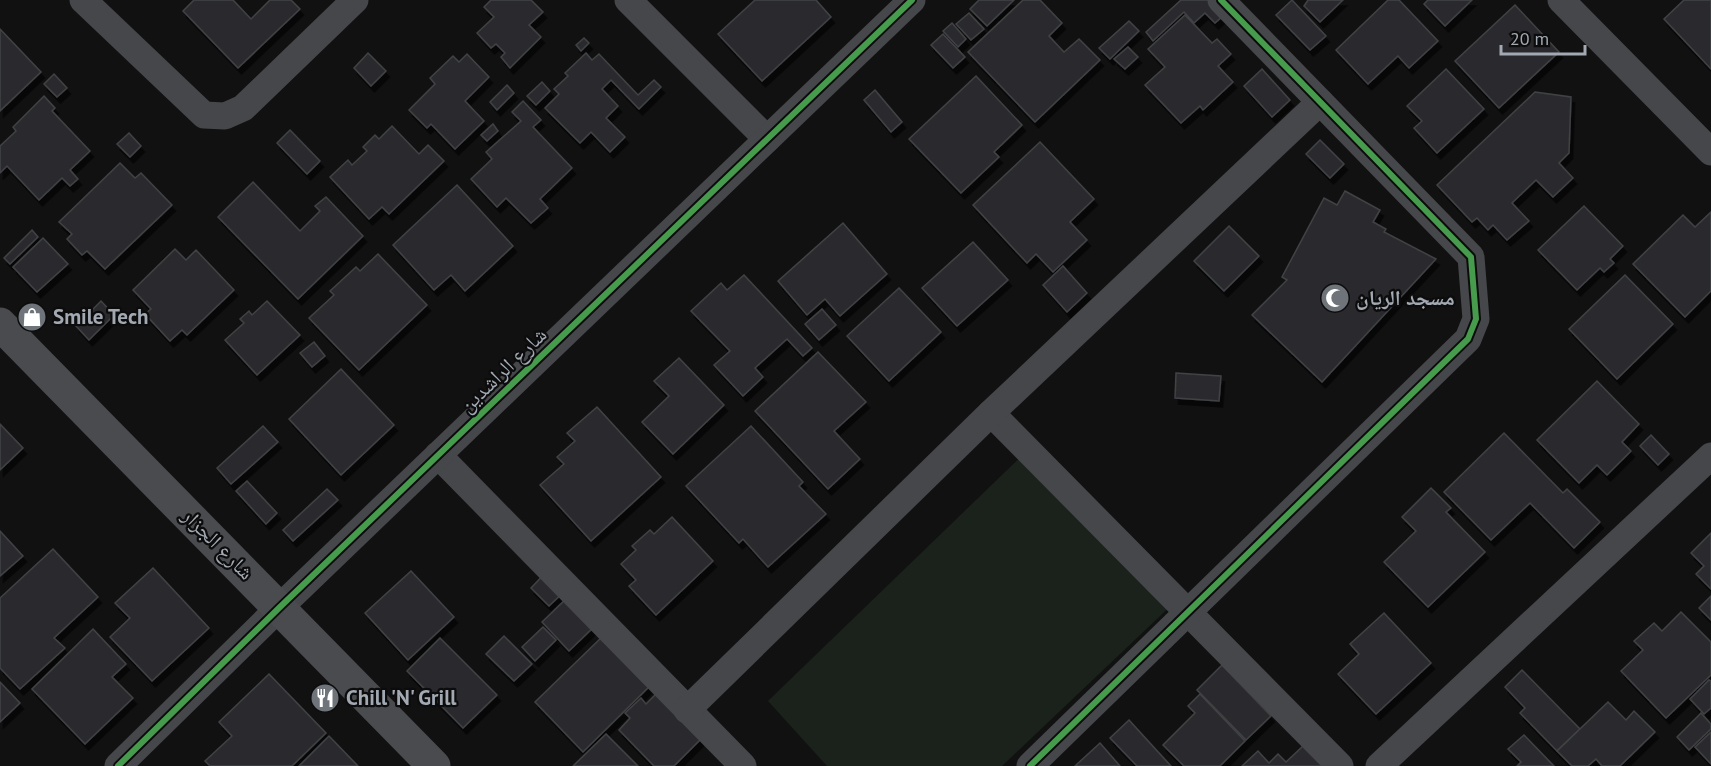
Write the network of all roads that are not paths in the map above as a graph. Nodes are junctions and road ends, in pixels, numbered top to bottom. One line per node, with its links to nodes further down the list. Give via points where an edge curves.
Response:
1 (82, 0): 2 (street, via 204,115 225,116 243,108)
2 (355, 0)
3 (628, 0): 8 (street)
4 (912, 0): 8 (street, شارع الراشدين)
5 (1221, 0): 7 (street)
6 (1561, 0): 9 (street)
7 (1320, 102): 11 (street); 15 (street, via 1471,257 1476,319 1468,339)
8 (767, 139): 12 (street, شارع الراشدين)
9 (1711, 152)
10 (0, 324): 14 (street, شارع الجزار)
11 (991, 413): 15 (street); 16 (street)
12 (438, 455): 14 (street, شارع الراشدين); 16 (street)
13 (1711, 456): 22 (street)
14 (280, 607): 17 (street, شارع الراشدين); 18 (street, شارع الجزار)
15 (1188, 613): 20 (street); 21 (street)
16 (687, 710): 19 (street)
17 (118, 766)
18 (434, 766)
19 (743, 766)
20 (1030, 766)
21 (1340, 766)
22 (1379, 766)

